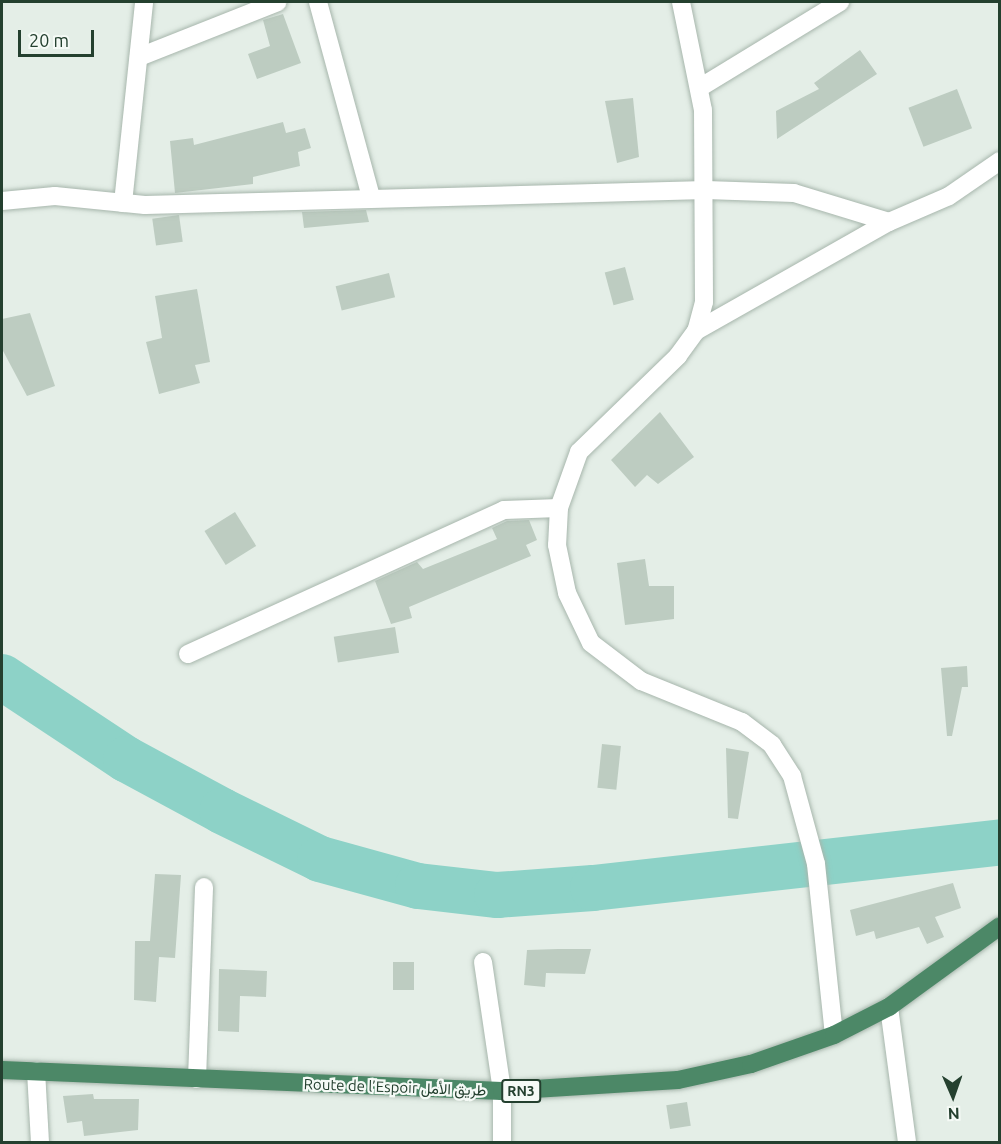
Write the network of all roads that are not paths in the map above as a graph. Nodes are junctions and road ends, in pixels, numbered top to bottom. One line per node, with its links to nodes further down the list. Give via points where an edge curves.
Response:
1 (144, 2): 6 (street)
2 (278, 2): 6 (street)
3 (318, 2): 10 (street)
4 (681, 2): 7 (street)
5 (840, 2): 7 (street)
6 (139, 57): 12 (street)
7 (701, 87): 9 (street)
8 (999, 161): 13 (street, via 949,196)
9 (706, 190): 10 (street); 13 (street, via 794,193); 14 (street, via 707,271)
10 (371, 197): 12 (street)
11 (2, 201): 12 (street, via 55,196)
12 (123, 203)
13 (889, 222): 14 (street)
14 (696, 331): 15 (street, via 678,356 579,452)
15 (559, 508): 16 (street, via 504,510); 21 (street, via 557,545 567,593 591,643 641,681 742,722 772,745 792,776 816,864)
16 (188, 654)
17 (204, 886): 24 (street)
18 (999, 926): 20 (highway, Route de l’Espoir طريق الأمل / RN3)
19 (483, 962): 25 (street)
20 (889, 1007): 21 (highway, Route de l’Espoir طريق الأمل / RN3); 28 (street)
21 (834, 1035): 25 (highway, Route de l’Espoir طريق الأمل / RN3, via 751,1064 678,1080)
22 (2, 1070): 23 (highway, Route de l’Espoir طريق الأمل / RN3)
23 (36, 1071): 24 (highway, Route de l’Espoir طريق الأمل / RN3); 26 (street)
24 (196, 1079): 25 (highway, Route de l’Espoir طريق الأمل / RN3)
25 (502, 1091): 27 (street)
26 (40, 1143)
27 (502, 1143)
28 (907, 1143)

